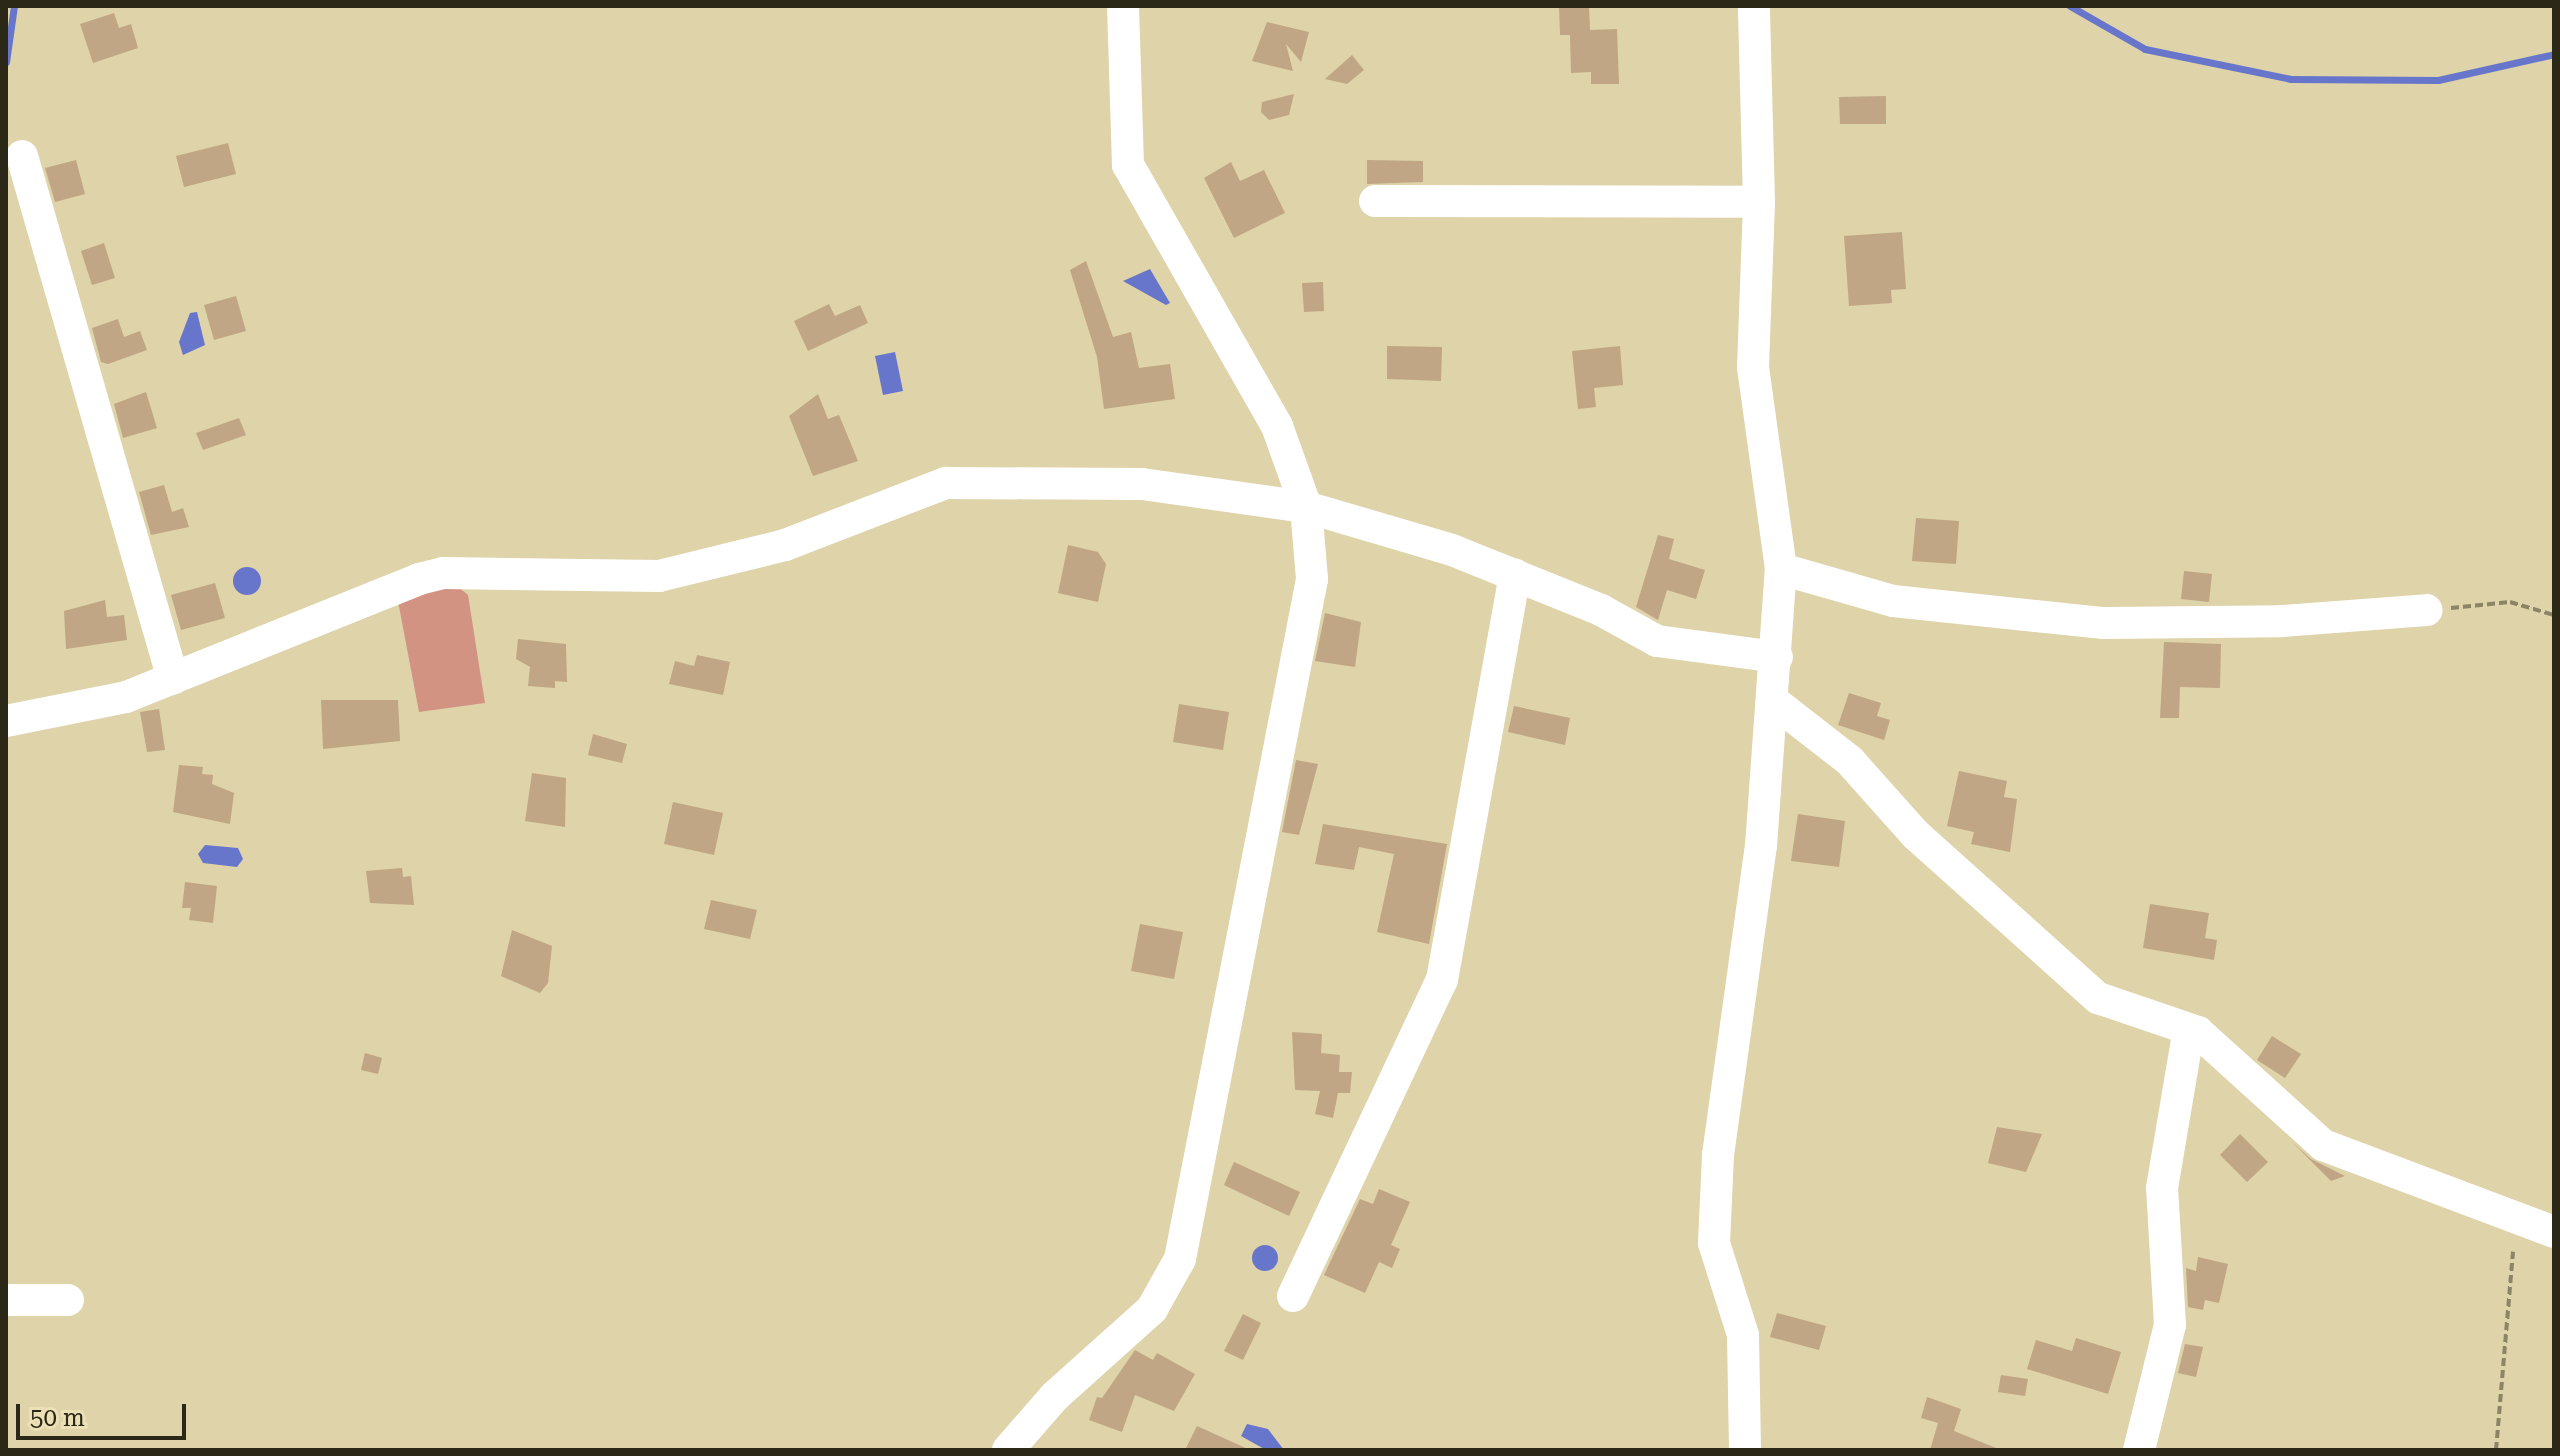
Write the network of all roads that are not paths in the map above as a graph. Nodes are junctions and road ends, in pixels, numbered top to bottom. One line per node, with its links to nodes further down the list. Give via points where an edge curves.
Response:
1 (1123, 6): 6 (street, via 1128,165 1277,426)
2 (1754, 6): 5 (street)
3 (22, 156): 11 (street)
4 (1375, 201): 5 (street)
5 (1759, 202): 7 (street, via 1753,367)
6 (1306, 507): 8 (street, via 1452,550); 11 (street, via 1142,484 946,483 785,545 659,576 443,573 419,579 218,655); 19 (street, via 1312,579 1180,1259 1152,1309 1054,1397)
7 (1781, 569): 9 (street, via 1893,601 2090,622 2282,621); 10 (street)
8 (1515, 575): 10 (street, via 1601,610 1657,641); 16 (street, via 1442,980)
9 (2427, 610)
10 (1777, 657): 12 (street)
11 (173, 679): 13 (street, via 126,697)
12 (1773, 701): 14 (street, via 1850,761 1915,834 2098,998); 20 (street, via 1761,846 1718,1155 1714,1243 1743,1335)
13 (6, 721)
14 (2189, 1029): 15 (street, via 2308,1137); 21 (street, via 2162,1188 2170,1325)
15 (2554, 1232)
16 (1293, 1296)
17 (6, 1300): 18 (street)
18 (68, 1300)
19 (1008, 1450)
20 (1745, 1450)
21 (2139, 1450)

